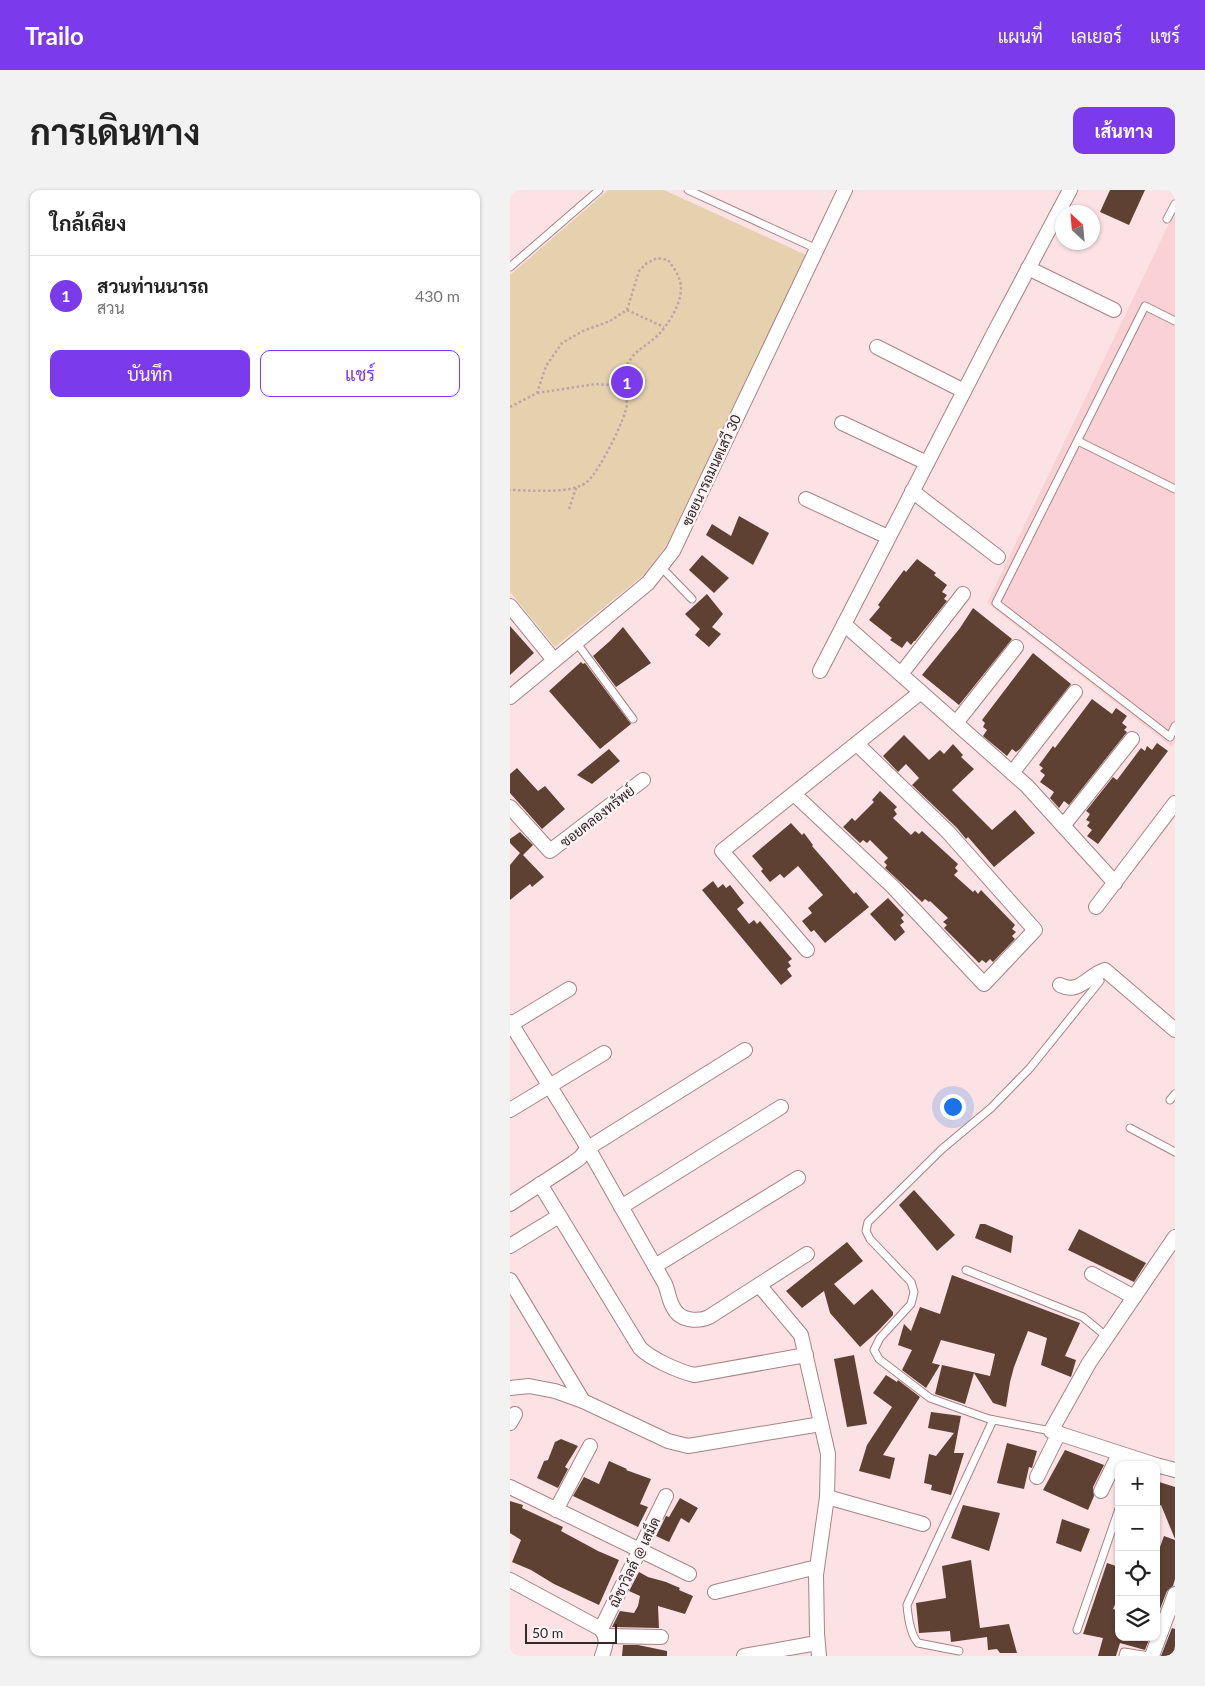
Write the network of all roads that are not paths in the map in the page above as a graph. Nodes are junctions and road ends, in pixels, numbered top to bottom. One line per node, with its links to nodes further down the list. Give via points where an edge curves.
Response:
1 (599, 190): 8 (lane)
2 (688, 190): 7 (lane)
3 (845, 190): 7 (street, ซอยนารถมนตเสวี 30)
4 (1070, 190): 9 (street)
5 (1175, 204): 6 (lane)
6 (1167, 219)
7 (817, 249): 22 (street, ซอยนารถมนตเสวี 30, via 673,551)
8 (510, 267)
9 (1028, 268): 10 (street); 13 (street)
10 (1114, 310)
11 (1175, 321): 15 (lane, via 1145,306)
12 (877, 347): 13 (street)
13 (964, 391): 16 (street)
14 (842, 423): 16 (street)
15 (1078, 440): 17 (lane); 37 (lane, via 996,603 1170,736)
16 (927, 463): 18 (street)
17 (1175, 489)
18 (912, 491): 20 (street); 21 (street)
19 (806, 499): 20 (street)
20 (888, 537): 26 (street)
21 (998, 557)
22 (661, 567): 24 (lane); 27 (street, ซอยนารถมนตเสวี 30, via 648,583)
23 (963, 594): 31 (street)
24 (692, 599)
25 (510, 606): 29 (street)
26 (844, 624): 30 (street); 31 (street)
27 (576, 642): 29 (street, ซอยนารถมนตเสวี 30); 35 (lane)
28 (1016, 647): 36 (street)
29 (554, 660): 34 (street, ซอยนารถมนตเสวี 30)
30 (820, 670)
31 (901, 674): 32 (street)
32 (922, 692): 36 (street); 39 (street)
33 (1075, 692): 40 (street)
34 (510, 697)
35 (633, 719)
36 (956, 723): 40 (street)
37 (1175, 726)
38 (1132, 739): 45 (street)
39 (857, 744): 42 (street); 42 (street, via 948,832 1035,930 984,984 893,886)
40 (1012, 773): 45 (street)
41 (643, 780): 44 (street, ซอยคลองทรัพย์, via 550,851)
42 (794, 794): 48 (street, via 722,851)
43 (1175, 803): 46 (street)
44 (512, 814)
45 (1063, 826): 46 (street)
46 (1115, 883): 47 (street)
47 (1096, 907)
48 (807, 950)
49 (1100, 980): 80 (lane, via 1030,1068 868,1222 866,1231 870,1239 911,1282 914,1292 911,1304 880,1338 874,1350 879,1359 930,1398)
50 (1060, 985): 53 (street, via 1073,989 1105,970)
51 (569, 988): 52 (street)
52 (511, 1024): 56 (street)
53 (1175, 1030)
54 (745, 1050): 60 (street)
55 (604, 1053): 56 (street)
56 (550, 1086): 58 (street); 60 (street)
57 (781, 1107): 65 (street)
58 (510, 1110)
59 (1130, 1128): 61 (lane)
60 (588, 1148): 63 (street, via 580,1158); 65 (street)
61 (1175, 1152)
62 (798, 1178): 70 (street)
63 (540, 1184): 64 (street); 66 (street)
64 (510, 1204)
65 (621, 1208): 70 (street)
66 (559, 1216): 68 (street); 77 (street, via 646,1354 694,1375)
67 (1175, 1237): 75 (street)
68 (510, 1246)
69 (807, 1254): 74 (street)
70 (655, 1266): 74 (street, via 676,1313 693,1320 709,1317)
71 (966, 1270): 76 (lane, via 1083,1317)
72 (1092, 1274): 75 (street)
73 (510, 1280): 79 (street)
74 (759, 1285): 77 (street, via 801,1336)
75 (1134, 1298): 76 (street)
76 (1107, 1337): 82 (street, via 1089,1364)
77 (806, 1355): 81 (street)
78 (510, 1388): 79 (street, via 539,1387)
79 (583, 1400): 81 (street, via 668,1440 688,1446)
80 (993, 1420): 82 (lane); 106 (lane, via 907,1605 918,1643)
81 (820, 1424): 92 (street, via 829,1460)
82 (1055, 1432): 84 (street); 88 (street)
83 (590, 1446): 93 (street)
84 (1119, 1454): 85 (street); 90 (street)
85 (1133, 1461)
86 (1160, 1466): 87 (street)
87 (1175, 1470)
88 (1037, 1476)
89 (510, 1487): 93 (street)
90 (1101, 1491)
91 (666, 1496): 96 (street, ณิชาวิลล์ @ เสม็ด)
92 (827, 1497): 95 (street); 97 (street)
93 (556, 1510): 96 (street)
94 (1115, 1521): 102 (lane)
95 (923, 1524)
96 (639, 1551): 98 (street); 103 (street, ณิชาวิลล์ @ เสม็ด)
97 (817, 1567): 100 (street); 105 (street)
98 (689, 1574)
99 (510, 1580): 103 (street)
100 (715, 1592)
101 (1175, 1594): 110 (street)
102 (1077, 1630)
103 (603, 1632): 104 (street); 107 (street, ณิชาวิลล์ @ เสม็ด, via 605,1646)
104 (661, 1637)
105 (818, 1650): 108 (street)
106 (959, 1651)
107 (602, 1656)
108 (744, 1656)
109 (1123, 1656): 110 (lane, via 1124,1652)
110 (1150, 1656)

